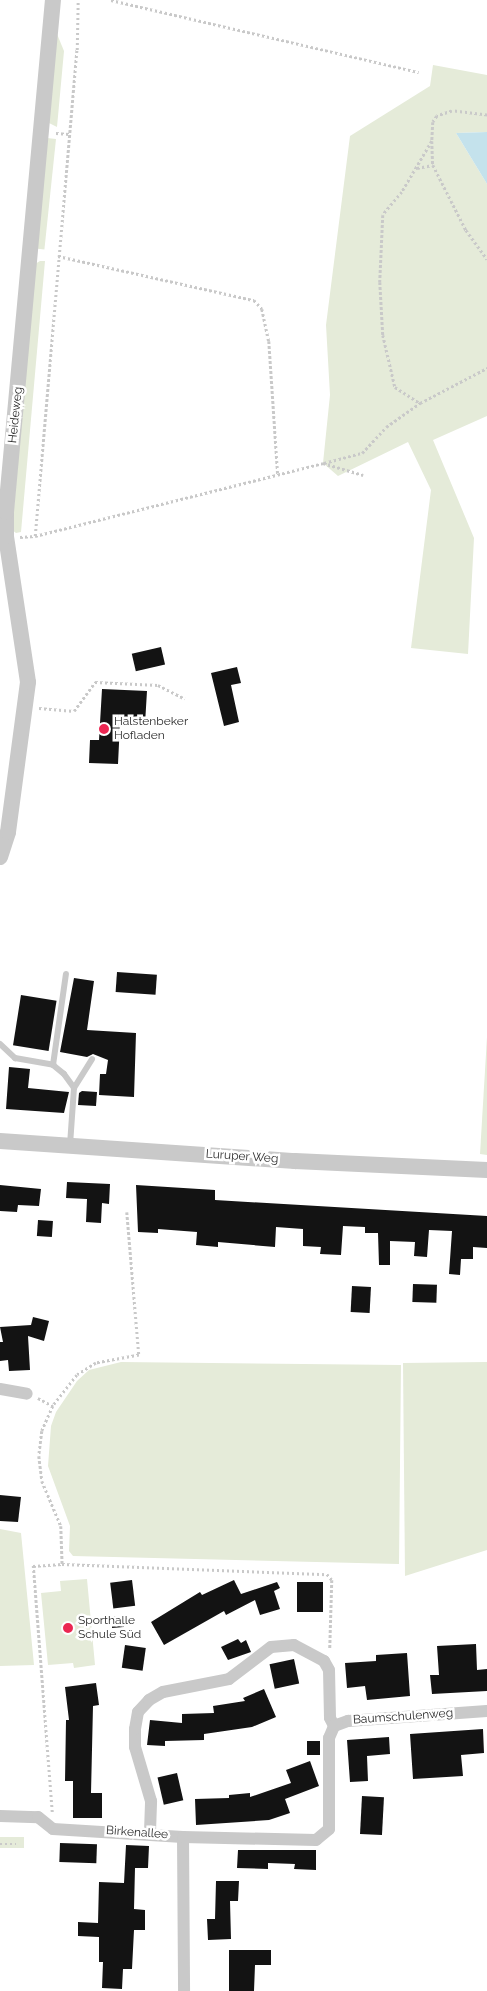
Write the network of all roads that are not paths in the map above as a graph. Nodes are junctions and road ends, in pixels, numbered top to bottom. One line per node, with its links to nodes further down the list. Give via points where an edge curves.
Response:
1 (53, 0): 2 (street, Heideweg, via 6,536 26,657 25,707 8,832)
2 (0, 857)
3 (66, 974): 6 (lane)
4 (0, 1044): 6 (lane, via 15,1058)
5 (92, 1059): 7 (lane)
6 (53, 1065): 7 (lane)
7 (74, 1088): 9 (lane)
8 (0, 1141): 9 (street, Luruper Weg)
9 (70, 1145): 10 (street, Luruper Weg)
10 (486, 1170)
11 (0, 1389): 12 (street)
12 (27, 1394)
13 (487, 1711): 14 (street, Baumschulenweg, via 348,1721)
14 (334, 1726): 16 (street, via 330,1718 329,1670 324,1661 308,1650 281,1645 270,1647 230,1679 162,1692 148,1700 138,1712 135,1747 150,1801); 17 (street, via 329,1738 329,1829 316,1840)
15 (0, 1816): 16 (street, Birkenallee, via 38,1817 53,1828)
16 (150, 1832): 17 (street, Birkenallee)
17 (183, 1837): 18 (street, Birkenallee)
18 (184, 1991)

